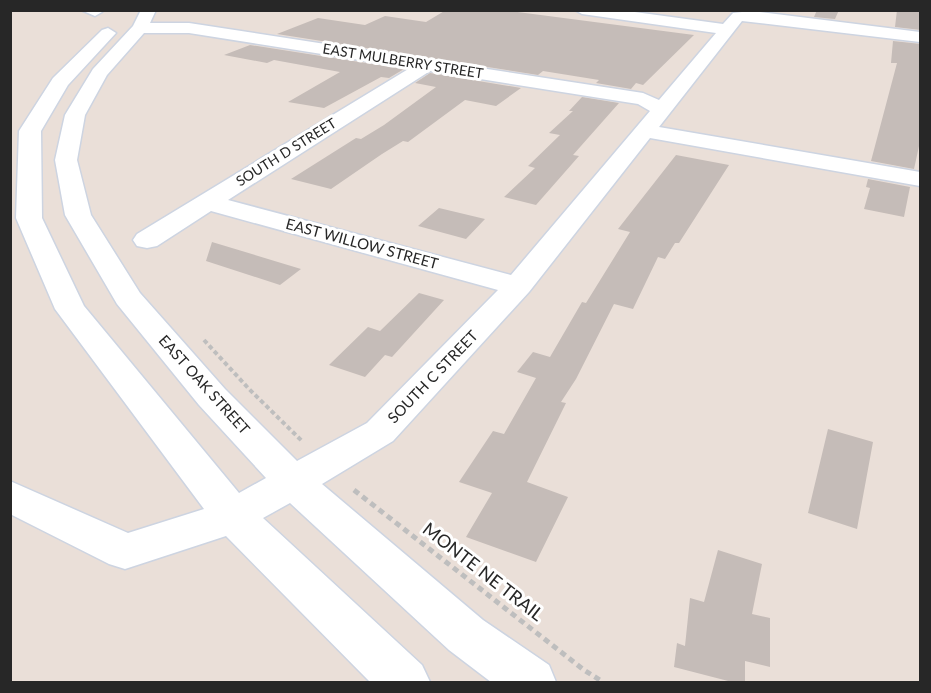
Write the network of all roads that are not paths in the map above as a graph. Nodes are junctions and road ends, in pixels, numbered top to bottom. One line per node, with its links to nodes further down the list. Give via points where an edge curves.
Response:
1 (582, 10): 4 (street)
2 (781, 15): 4 (street, SOUTH C STREET, via 738,16); 5 (street)
3 (140, 16): 6 (street, EAST MULBERRY STREET, via 189,28); 8 (street, via 60,81); 13 (street, EAST OAK STREET, via 75,115 66,160 78,215 128,298 212,397)
4 (725, 29): 7 (street, SOUTH C STREET)
5 (921, 37)
6 (427, 65): 7 (street, EAST MULBERRY STREET, via 643,99); 10 (street, SOUTH D STREET)
7 (653, 121): 9 (street, EAST MULBERRY STREET); 12 (street, SOUTH C STREET)
8 (20, 132): 15 (street, via 30,218 70,309)
9 (921, 179)
10 (205, 202): 11 (street, SOUTH D STREET); 12 (street, EAST WILLOW STREET)
11 (147, 240)
12 (518, 286): 13 (street, SOUTH C STREET, via 380,432)
13 (293, 482): 15 (street, SOUTH C STREET); 17 (street, EAST OAK STREET, via 466,635)
14 (10, 496): 15 (street, SOUTH C STREET, via 125,551)
15 (233, 516): 16 (street)
16 (404, 682)
17 (531, 682)

